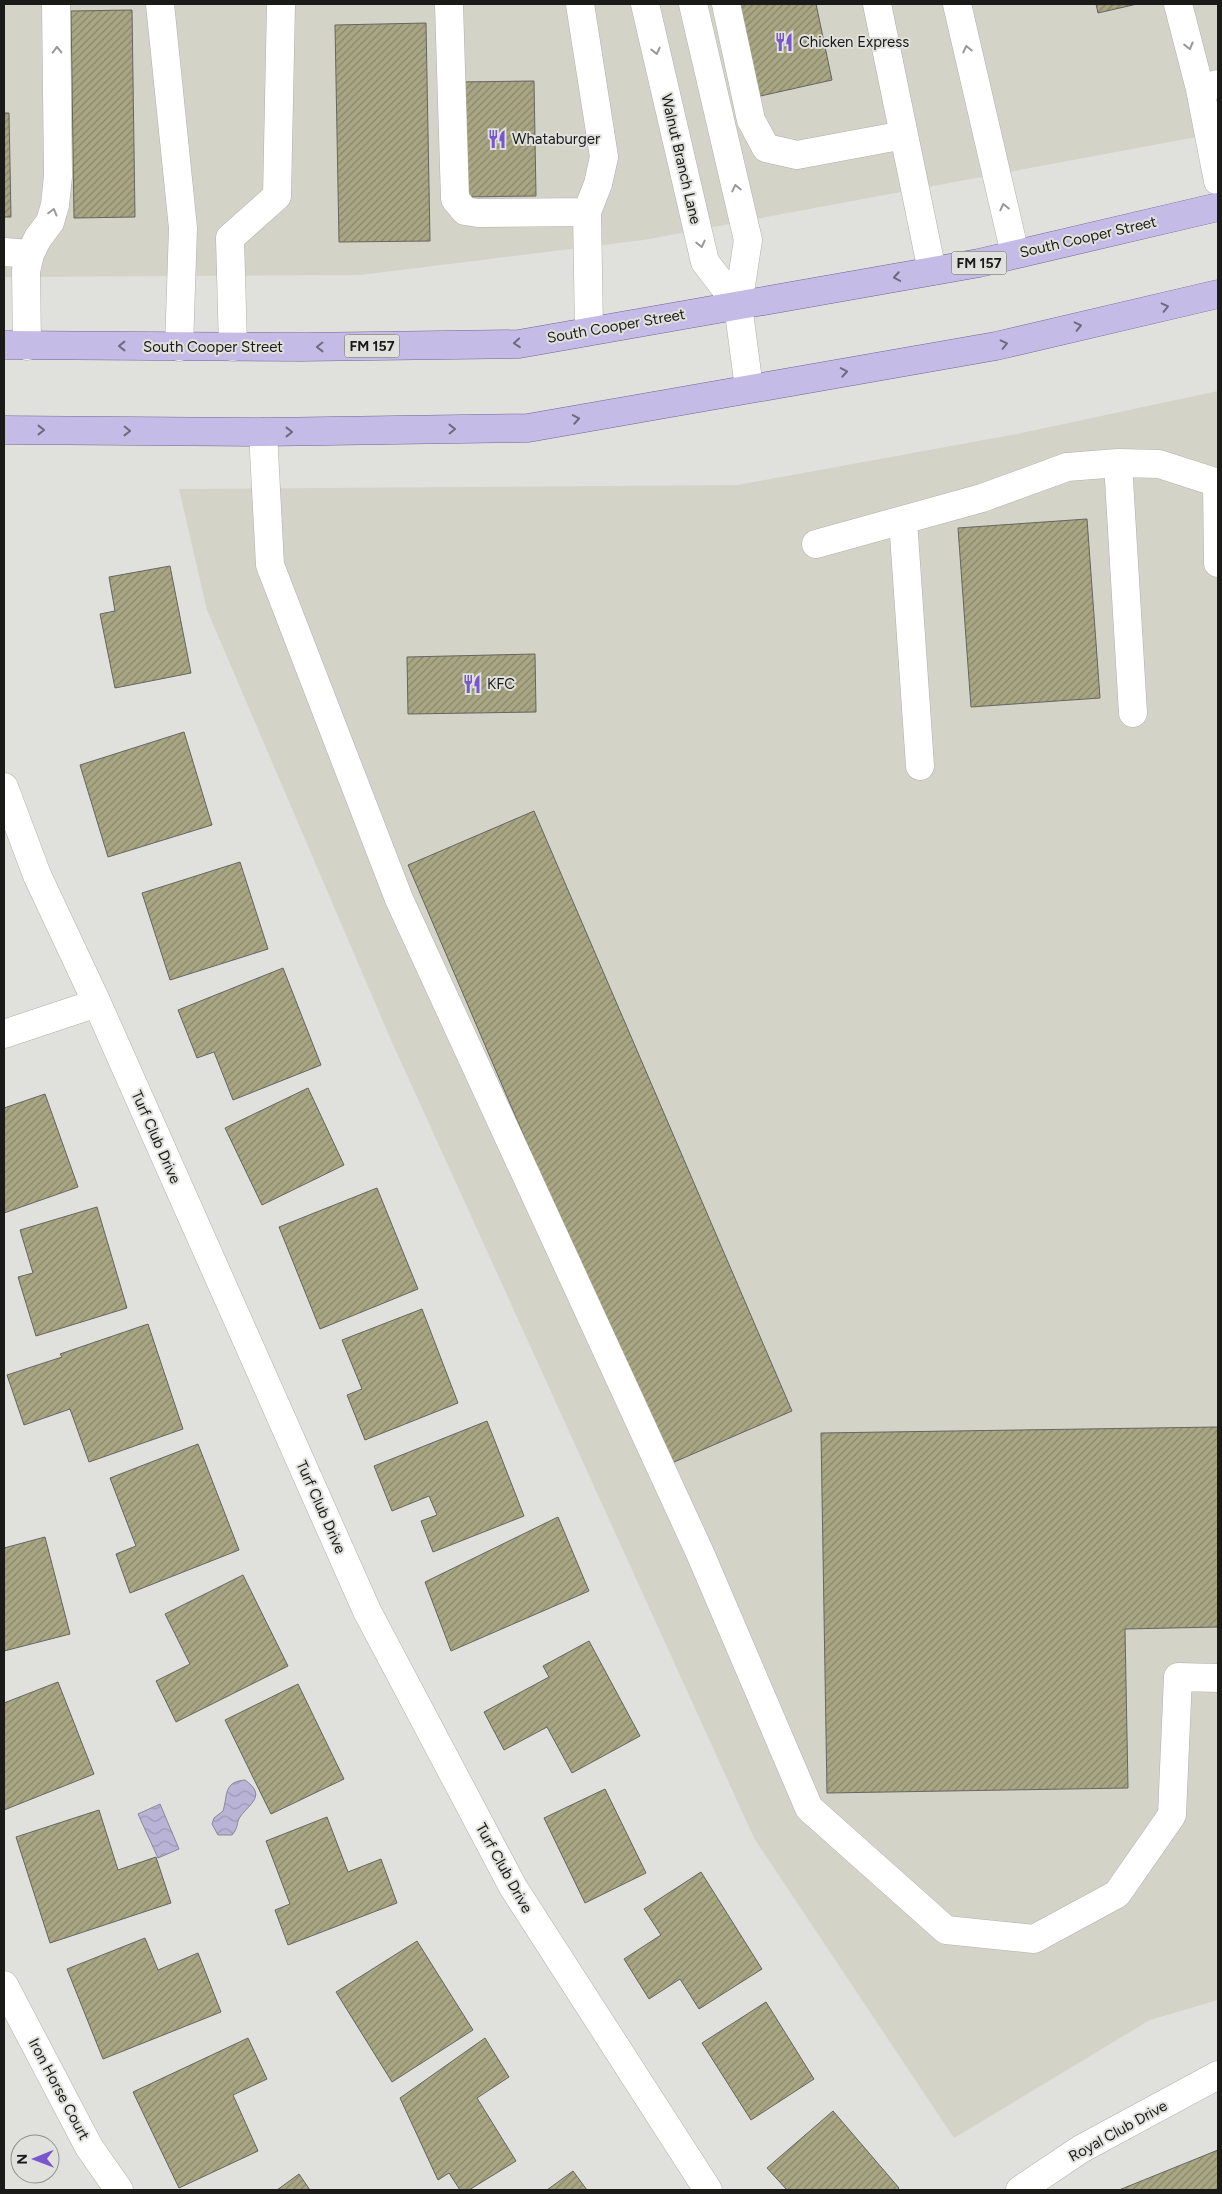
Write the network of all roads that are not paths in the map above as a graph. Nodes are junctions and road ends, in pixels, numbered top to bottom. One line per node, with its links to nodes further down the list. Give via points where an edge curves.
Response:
1 (56, 4): 17 (street, one-way to 1, via 38,238 50,222 55,205 58,176)
2 (160, 4): 24 (street, via 183,228)
3 (281, 4): 25 (street, via 278,196 230,238)
4 (450, 4): 16 (street, via 455,199 465,212)
5 (580, 4): 16 (street, via 604,157)
6 (645, 4): 21 (street, Walnut Branch Lane, one-way to 21, via 705,262)
7 (693, 4): 21 (street, Walnut Branch Lane, one-way to 7, via 748,240)
8 (726, 4): 13 (street, via 751,120 766,148 797,155)
9 (877, 4): 13 (street)
10 (957, 4): 18 (street, one-way to 10)
11 (1178, 4): 12 (street, one-way to 12)
12 (1209, 87): 14 (street)
13 (904, 134): 19 (street)
14 (1218, 181)
15 (1218, 207): 18 (main road, South Cooper Street / FM 157)
16 (587, 212): 22 (street)
17 (17, 253): 23 (street, via 26,271)
18 (1015, 254): 19 (main road, South Cooper Street / FM 157)
19 (932, 271): 21 (main road, South Cooper Street / FM 157, one-way to 21)
20 (1218, 294): 26 (main road, one-way to 20, via 996,346)
21 (738, 305): 22 (main road, South Cooper Street / FM 157); 26 (street, Walnut Branch Lane)
22 (589, 331): 25 (main road, South Cooper Street / FM 157, one-way to 25, via 519,344)
23 (16, 346): 24 (main road, South Cooper Street / FM 157, one-way to 23)
24 (179, 347): 25 (main road, South Cooper Street / FM 157)
25 (233, 347)
26 (749, 388): 28 (main road, one-way to 26, via 528,428)
27 (4, 430): 28 (main road, one-way to 28)
28 (263, 432): 39 (street, via 270,565 399,898 700,1553 810,1808 946,1930 1034,1939 1117,1894 1172,1815 1178,1678)
29 (1118, 463): 30 (street, via 1159,464); 31 (street, via 1067,467 982,498); 34 (street)
30 (1217, 483): 33 (street)
31 (903, 520): 32 (street); 35 (street)
32 (816, 544)
33 (1218, 563)
34 (1133, 713)
35 (920, 766)
36 (4, 787): 37 (street, Turf Club Drive, via 37,875)
37 (97, 1003): 38 (street); 43 (street, Turf Club Drive, via 367,1611 513,1887)
38 (4, 1034)
39 (1218, 1678)
40 (4, 1985): 42 (street, Iron Horse Court, via 89,2147)
41 (1218, 2075): 44 (street, Royal Club Drive, via 1081,2149)
42 (119, 2190)
43 (708, 2190)
44 (1020, 2190)

